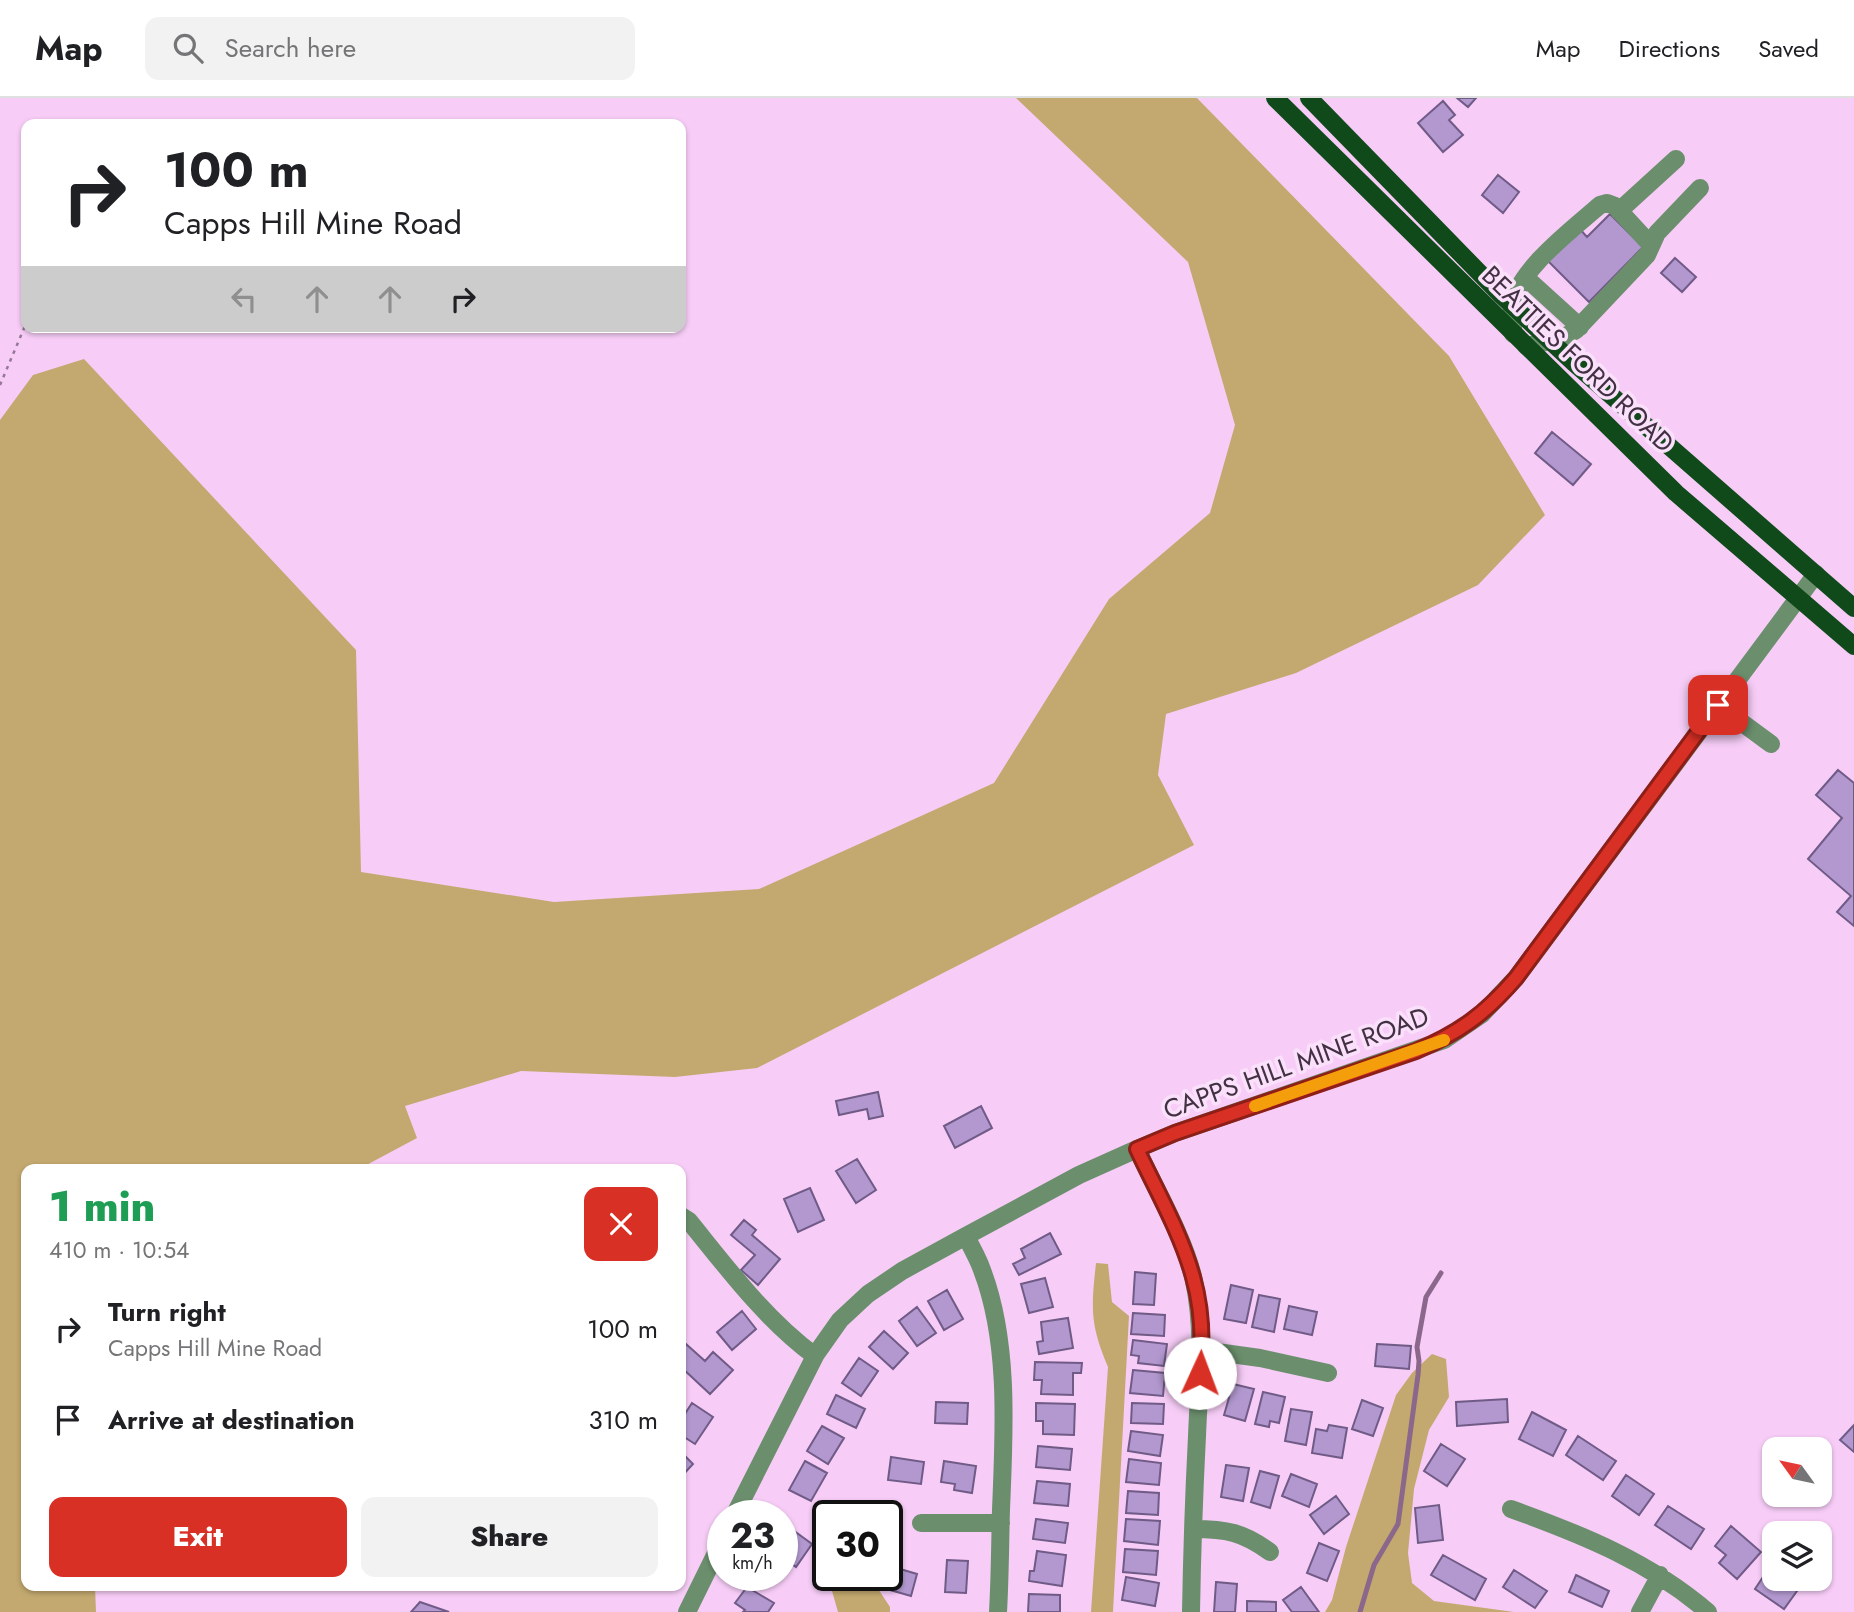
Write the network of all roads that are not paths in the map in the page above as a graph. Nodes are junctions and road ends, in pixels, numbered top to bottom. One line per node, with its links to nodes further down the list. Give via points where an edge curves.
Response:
1 (1275, 98): 10 (main road, BEATTIES FORD ROAD)
2 (1309, 98): 8 (main road, BEATTIES FORD ROAD)
3 (1676, 159): 5 (street)
4 (1700, 188): 6 (street)
5 (1619, 211): 6 (street); 7 (street, via 1600,205 1555,244)
6 (1651, 245): 9 (street, via 1647,255)
7 (1526, 278): 8 (street); 9 (street)
8 (1512, 305): 10 (street); 11 (main road, BEATTIES FORD ROAD)
9 (1580, 327): 11 (street)
10 (1520, 340): 11 (street); 13 (main road, BEATTIES FORD ROAD, via 1676,493)
11 (1551, 342): 12 (main road, BEATTIES FORD ROAD)
12 (1816, 574): 13 (street, CAPPS HILL MINE ROAD); 14 (main road, BEATTIES FORD ROAD)
13 (1798, 597): 15 (main road, BEATTIES FORD ROAD); 16 (street, CAPPS HILL MINE ROAD)
14 (1854, 608)
15 (1854, 646)
16 (1718, 705): 17 (street); 18 (street, CAPPS HILL MINE ROAD, via 1516,978 1482,1014 1444,1040 1416,1051)
17 (1771, 744)
18 (1137, 1149): 20 (street, CAPPS HILL MINE ROAD); 21 (street, via 1187,1256 1198,1300)
19 (686, 1219): 22 (street, via 789,1338)
20 (966, 1236): 22 (street, CAPPS HILL MINE ROAD, via 868,1294 840,1320); 27 (street, via 983,1271 999,1345 1005,1425)
21 (1202, 1350): 23 (street); 28 (street)
22 (815, 1356): 24 (street, CAPPS HILL MINE ROAD)
23 (1328, 1374)
24 (742, 1500)
25 (1511, 1509): 31 (street, via 1572,1531)
26 (921, 1523): 27 (street)
27 (1001, 1523): 33 (street)
28 (1193, 1529): 29 (street, via 1235,1532); 34 (street)
29 (1270, 1552)
30 (707, 1571): 32 (street)
31 (1660, 1575): 35 (street); 36 (street)
32 (687, 1612)
33 (998, 1612)
34 (1191, 1612)
35 (1640, 1612)
36 (1708, 1612)

